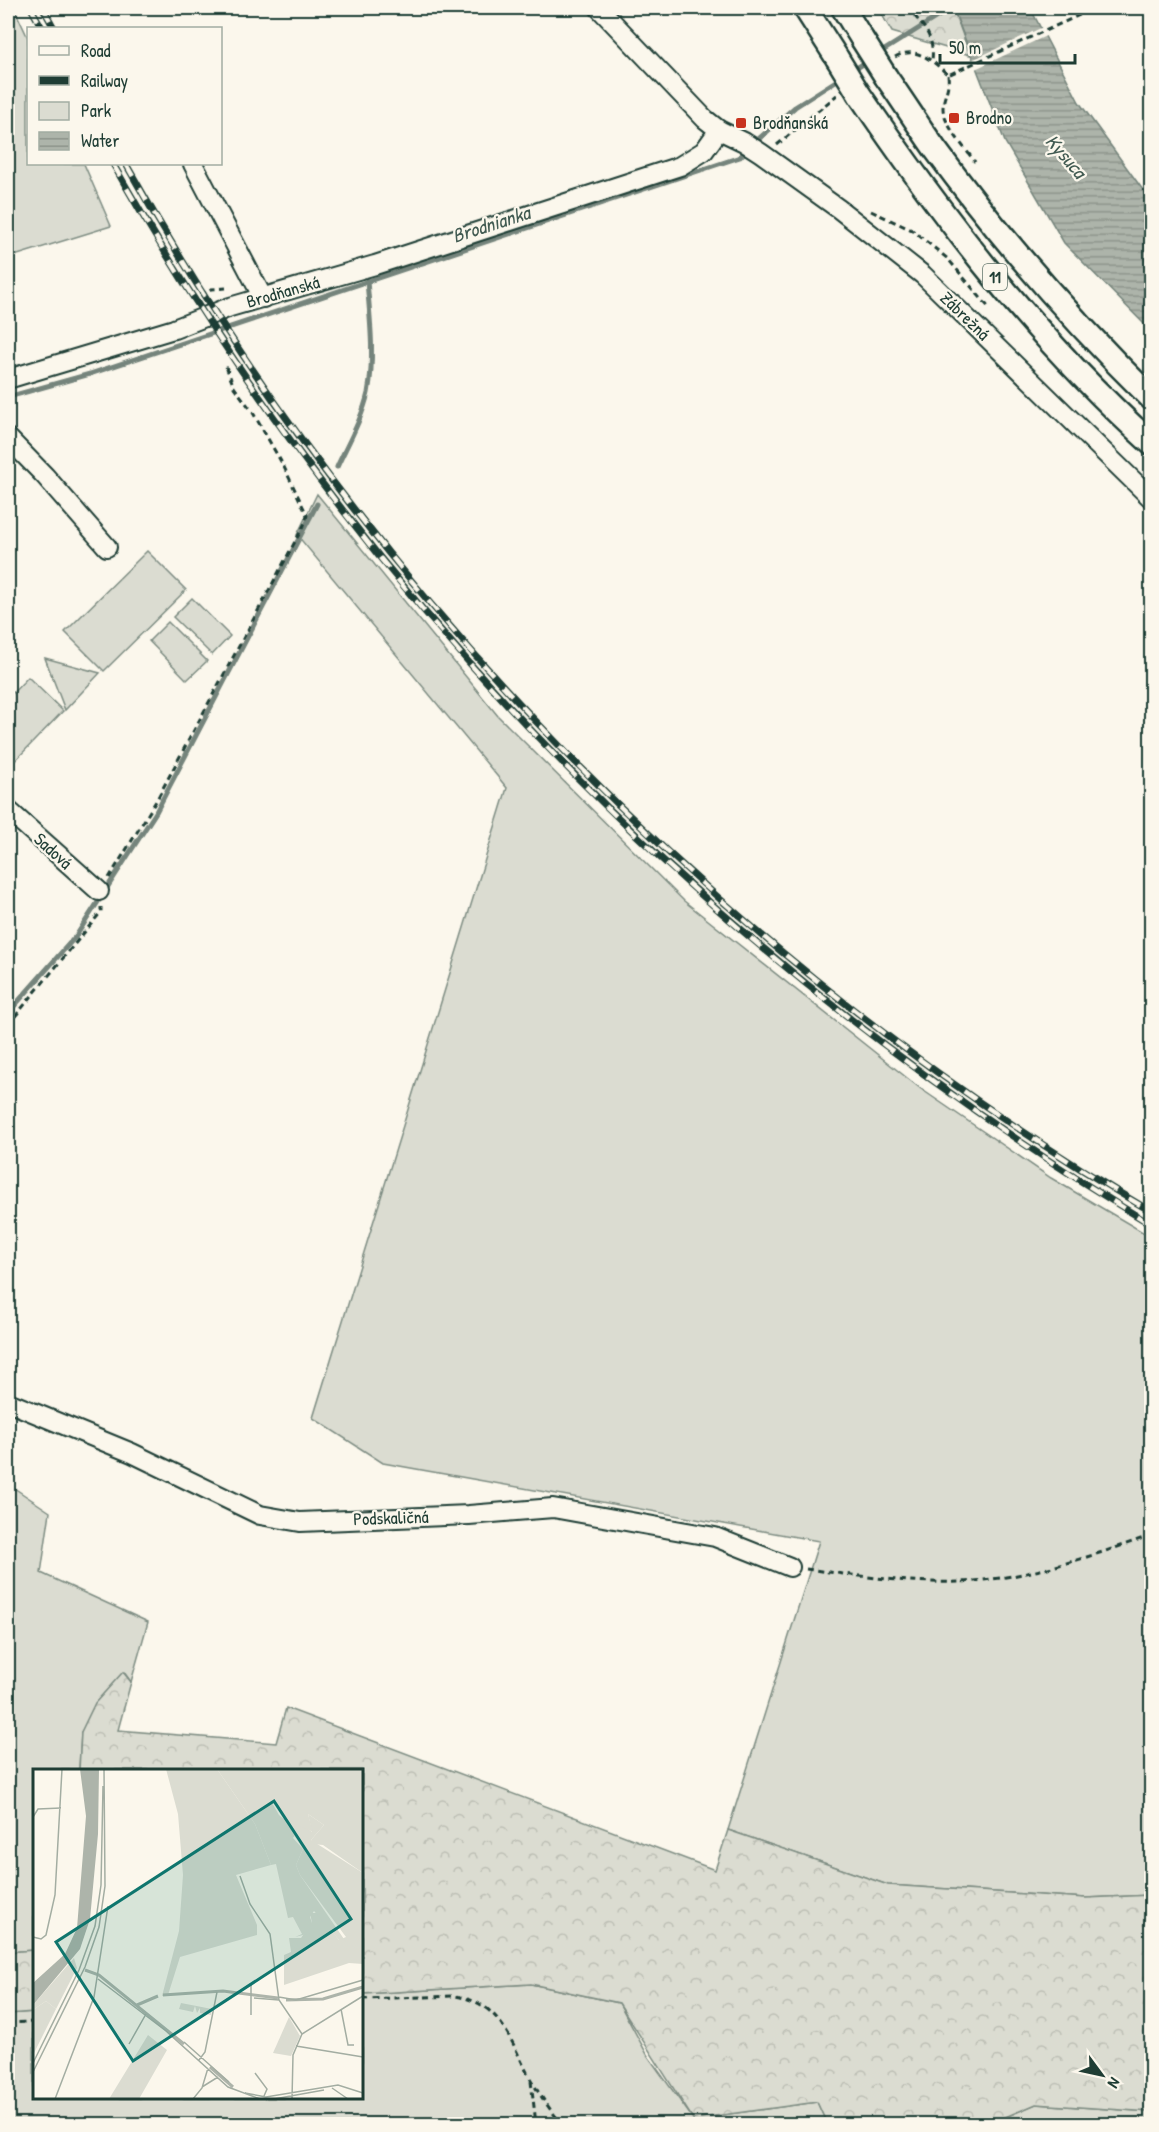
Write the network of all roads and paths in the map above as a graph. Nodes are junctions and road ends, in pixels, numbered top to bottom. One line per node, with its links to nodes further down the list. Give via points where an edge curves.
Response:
1 (599, 8): 11 (street)
2 (805, 8): 21 (main road, 11, bridge, via 909,168 965,242 1074,367)
3 (843, 8): 19 (main road, 11, bridge, via 935,148 991,222 1096,344)
4 (907, 8): 8 (path, via 931,37)
5 (1095, 8): 9 (path)
6 (1152, 17): 7 (path)
7 (1152, 31)
8 (932, 60)
9 (962, 70)
10 (948, 75): 12 (path, via 950,86 943,105 944,117)
11 (719, 130): 14 (street, Zábrežná, via 761,153); 15 (street, Brodňanská, via 704,151 680,166)
12 (975, 162)
13 (195, 165): 15 (street)
14 (839, 209): 16 (path, via 874,211 912,230 948,259); 22 (street, Zábrežná, via 923,275)
15 (263, 298): 18 (street, Brodňanská)
16 (990, 309)
17 (225, 364): 25 (path, via 234,387 284,465 307,515 156,801)
18 (8, 379)
19 (1152, 399)
20 (8, 438): 23 (street)
21 (1152, 444)
22 (1152, 499)
23 (107, 547)
24 (8, 810): 25 (street, Sadová)
25 (100, 898): 26 (path, via 101,912)
26 (8, 1025)
27 (8, 1402): 29 (street, Podskaličná, via 132,1453 260,1515 300,1522 553,1508 715,1538)
28 (1152, 1535): 29 (path, via 1102,1552 982,1581 856,1576)
29 (790, 1567)
30 (363, 1999): 33 (path, via 455,1996 485,2006 504,2025)
31 (33, 2022): 32 (path)
32 (8, 2023)
33 (531, 2080): 34 (path); 35 (path)
34 (536, 2124)
35 (562, 2124)

